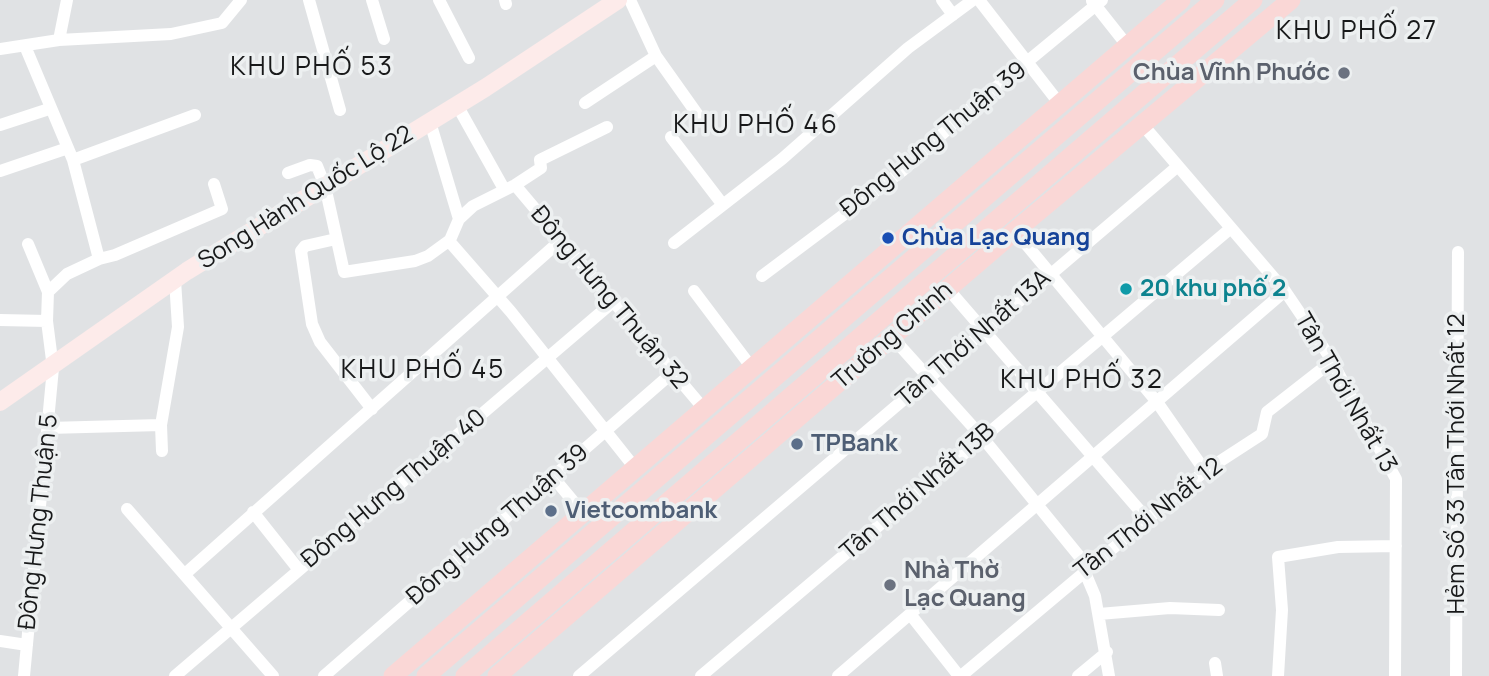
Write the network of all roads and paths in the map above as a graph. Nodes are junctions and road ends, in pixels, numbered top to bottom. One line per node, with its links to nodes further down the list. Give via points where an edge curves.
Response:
1 (67, 0): 18 (street)
2 (242, 0): 18 (street, via 222,23 171,34)
3 (309, 0): 29 (street)
4 (372, 0): 17 (street)
5 (439, 0): 23 (street)
6 (618, 0): 27 (street, Song Hành Quốc Lộ 22)
7 (630, 0): 22 (street)
8 (942, 0): 16 (street)
9 (973, 0): 16 (street)
10 (979, 0): 24 (street)
11 (1181, 0): 19 (main road)
12 (1215, 0): 81 (main road, Trường Chinh)
13 (1253, 0): 86 (main road, Trường Chinh)
14 (1292, 0): 33 (main road, Trường Chinh)
15 (1096, 2): 19 (street); 24 (street, Đông Hưng Thuận 39)
16 (953, 15): 44 (street)
17 (384, 38)
18 (59, 40): 20 (street)
19 (1126, 44): 26 (main road)
20 (25, 46): 21 (street); 28 (street)
21 (0, 49)
22 (656, 56): 25 (street); 31 (street)
23 (469, 58)
24 (1028, 64): 26 (street); 56 (street, Đông Hưng Thuận 39, via 902,171)
25 (585, 103)
26 (1059, 103): 72 (main road)
27 (457, 105): 32 (street, Song Hành Quốc Lộ 22); 43 (street, Đông Hưng Thuận 32)
28 (49, 109): 34 (street); 37 (street)
29 (340, 110)
30 (195, 115): 37 (street)
31 (700, 118)
32 (430, 122): 42 (street, Song Hành Quốc Lộ 22); 45 (street)
33 (1142, 124): 38 (street, Tân Thới Nhất 13); 47 (main road, Trường Chinh)
34 (0, 125)
35 (607, 127): 43 (street, via 540,160 541,167)
36 (671, 137): 44 (street)
37 (70, 154): 39 (street); 54 (street)
38 (1178, 166): 46 (street, Tân Thới Nhất 13); 55 (street, Tân Thới Nhất 13A)
39 (0, 171)
40 (288, 173): 42 (street, via 317,166)
41 (214, 184): 54 (street, via 222,209)
42 (325, 186): 48 (street); 57 (street, Song Hành Quốc Lộ 22)
43 (510, 187): 45 (street, via 473,206); 50 (street, Đông Hưng Thuận 32)
44 (723, 205): 51 (street)
45 (459, 219): 49 (street)
46 (1231, 228): 59 (street, Tân Thới Nhất 13); 67 (street, Tân Thới Nhất 13B)
47 (1015, 231): 55 (street); 58 (main road, Trường Chinh)
48 (336, 239): 49 (street, via 344,272 415,261); 79 (street, via 301,251 312,324 320,342)
49 (449, 241): 62 (street)
50 (560, 241): 62 (street); 63 (street, Đông Hưng Thuận 32)
51 (674, 243)
52 (28, 244): 61 (street)
53 (1458, 253): 124 (street, Hẻm Số 33 Tân Thới Nhất 12)
54 (99, 259): 61 (street, via 67,274)
55 (1052, 274): 66 (street, Tân Thới Nhất 13A); 67 (street)
56 (762, 276)
57 (175, 280): 71 (street, Song Hành Quốc Lộ 22); 82 (street, via 178,327)
58 (948, 289): 66 (street); 68 (main road, Trường Chinh)
59 (1285, 290): 70 (street, Tân Thới Nhất 13); 78 (street)
60 (694, 291): 72 (street)
61 (48, 292): 65 (street, Đông Hưng Thuận 5)
62 (499, 298): 69 (street); 79 (street)
63 (613, 302): 69 (street, Đông Hưng Thuận 40); 73 (street, Đông Hưng Thuận 32)
64 (0, 320): 65 (street)
65 (47, 321): 71 (street, Đông Hưng Thuận 5)
66 (985, 330): 74 (street, Tân Thới Nhất 13A); 75 (street)
67 (1103, 336): 75 (street, Tân Thới Nhất 13B); 78 (street)
68 (892, 337): 74 (street); 86 (main road, Trường Chinh)
69 (547, 359): 84 (street); 99 (street, Đông Hưng Thuận 40)
70 (1331, 362): 90 (street, Tân Thới Nhất 12, via 1268,412 1262,434); 97 (street, Tân Thới Nhất 13, via 1396,480)
71 (53, 368): 77 (street, Song Hành Quốc Lộ 22); 83 (street, Đông Hưng Thuận 5)
72 (752, 368): 76 (main road)
73 (672, 373): 80 (street, Đông Hưng Thuận 32); 84 (street, Đông Hưng Thuận 39)
74 (929, 379): 85 (street); 116 (street, Tân Thới Nhất 13A)
75 (1039, 390): 85 (street, Tân Thới Nhất 13B); 88 (street)
76 (721, 394): 80 (main road); 81 (main road)
77 (0, 402)
78 (1157, 402): 88 (street); 90 (street)
79 (372, 409): 94 (street)
80 (704, 409): 89 (main road)
81 (737, 411): 86 (main road); 113 (main road, Trường Chinh)
82 (161, 425): 83 (street); 87 (street)
83 (48, 428): 106 (street, Đông Hưng Thuận 5)
84 (604, 433): 89 (street); 91 (street, Đông Hưng Thuận 39)
85 (982, 437): 92 (street); 117 (street, Tân Thới Nhất 13B)
86 (759, 438): 114 (main road, Trường Chinh); 115 (main road, Trường Chinh)
87 (162, 451)
88 (1093, 457): 92 (street); 96 (street)
89 (635, 468): 95 (main road)
90 (1205, 471): 96 (street, Tân Thới Nhất 12)
91 (553, 477): 95 (street); 111 (street, Đông Hưng Thuận 39)
92 (1038, 504): 98 (street); 102 (street)
93 (127, 509): 100 (street)
94 (253, 512): 99 (street); 100 (street)
95 (583, 513): 112 (main road)
96 (1147, 519): 98 (street, Tân Thới Nhất 12)
97 (1396, 546): 122 (street, via 1338,547 1278,557 1282,610); 123 (street, Tân Thới Nhất 13)
98 (1086, 568): 103 (street); 119 (street, Tân Thới Nhất 12)
99 (299, 570): 104 (street, Đông Hưng Thuận 40)
100 (185, 574): 104 (street)
101 (1219, 610): 103 (street, via 1170,608)
102 (910, 614): 118 (street); 119 (street)
103 (1099, 614): 107 (street)
104 (231, 628): 109 (street, Đông Hưng Thuận 40); 110 (street)
105 (0, 642): 106 (street)
106 (27, 645): 108 (street, Đông Hưng Thuận 5)
107 (1107, 652): 120 (street); 121 (street)
108 (24, 676)
109 (175, 676)
110 (273, 676)
111 (324, 676)
112 (393, 676)
113 (426, 676)
114 (465, 676)
115 (497, 676)
116 (579, 676)
117 (701, 676)
118 (838, 676)
119 (960, 676)
120 (1078, 676)
121 (1109, 676)
122 (1278, 676)
123 (1395, 676)
124 (1456, 676)

